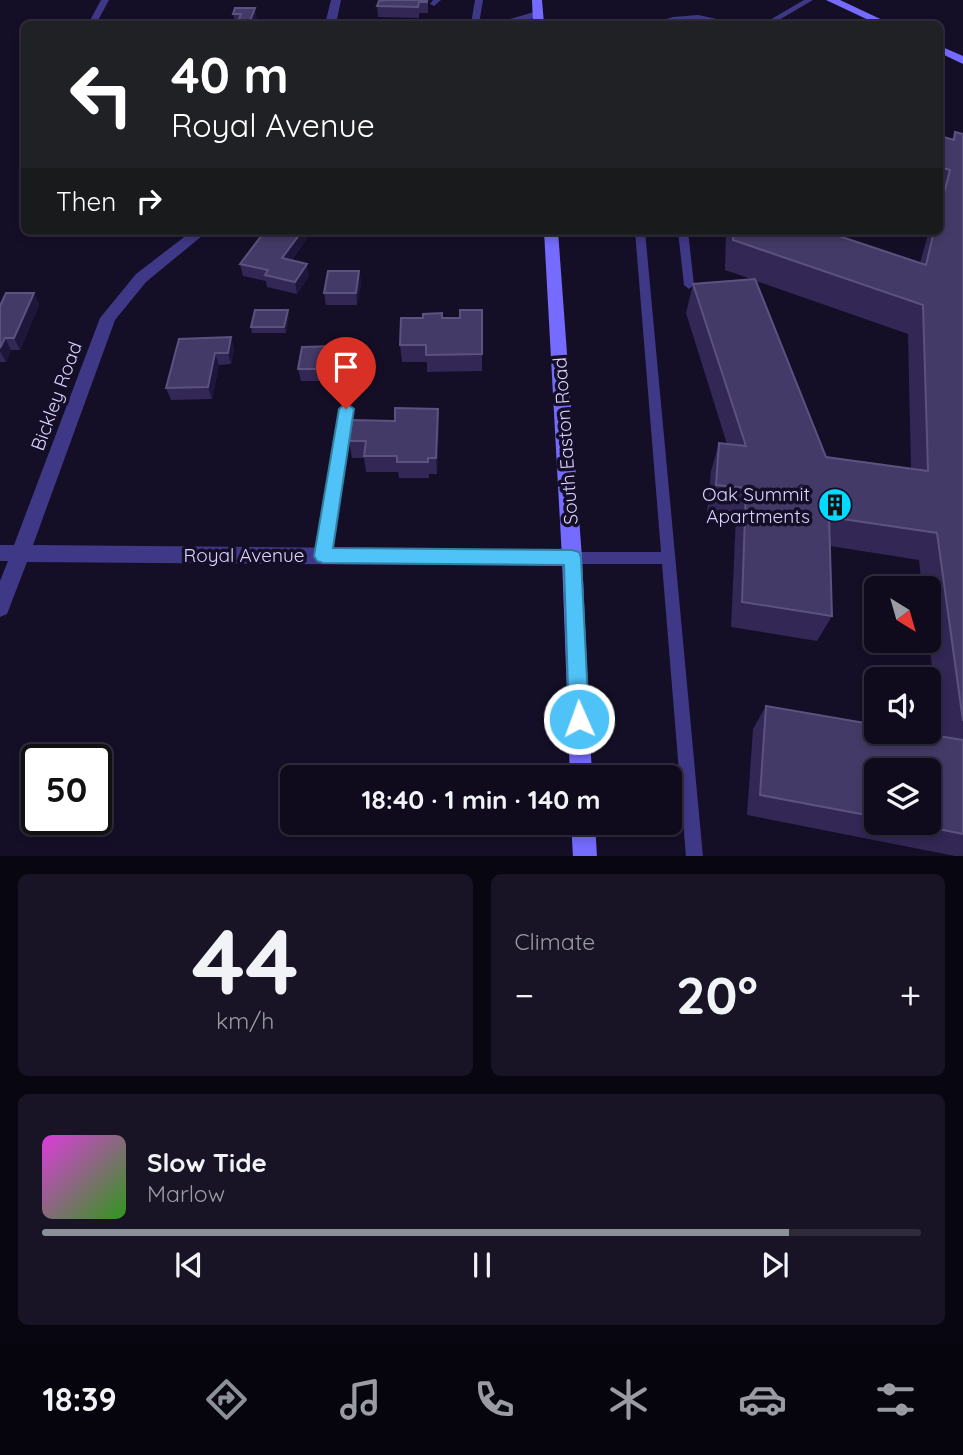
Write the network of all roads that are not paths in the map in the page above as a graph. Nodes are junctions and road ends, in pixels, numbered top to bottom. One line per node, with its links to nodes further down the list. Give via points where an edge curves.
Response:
1 (105, 0): 8 (lane)
2 (336, 0): 9 (street)
3 (479, 0): 10 (lane)
4 (537, 0): 7 (main road)
5 (809, 0): 13 (lane)
6 (831, 0): 14 (main road)
7 (538, 19)
8 (94, 21)
9 (332, 21)
10 (476, 21)
11 (667, 21): 12 (lane, via 694,16)
12 (716, 21)
13 (772, 21)
14 (878, 21)
15 (943, 50): 16 (main road)
16 (963, 60)
17 (196, 235): 24 (street, Bickley Road, via 141,278 107,318)
18 (551, 235): 26 (main road, South Easton Road)
19 (640, 235): 27 (lane)
20 (683, 235): 21 (lane)
21 (689, 285)
22 (346, 409): 25 (lane)
23 (0, 553): 24 (street, Royal Avenue)
24 (21, 553): 25 (street, Royal Avenue); 28 (street, Bickley Road)
25 (323, 556): 26 (street, Royal Avenue)
26 (572, 558): 27 (lane); 29 (main road, South Easton Road)
27 (668, 558): 32 (lane)
28 (0, 608)
29 (581, 765)
30 (584, 835): 31 (main road)
31 (585, 856)
32 (695, 856)

